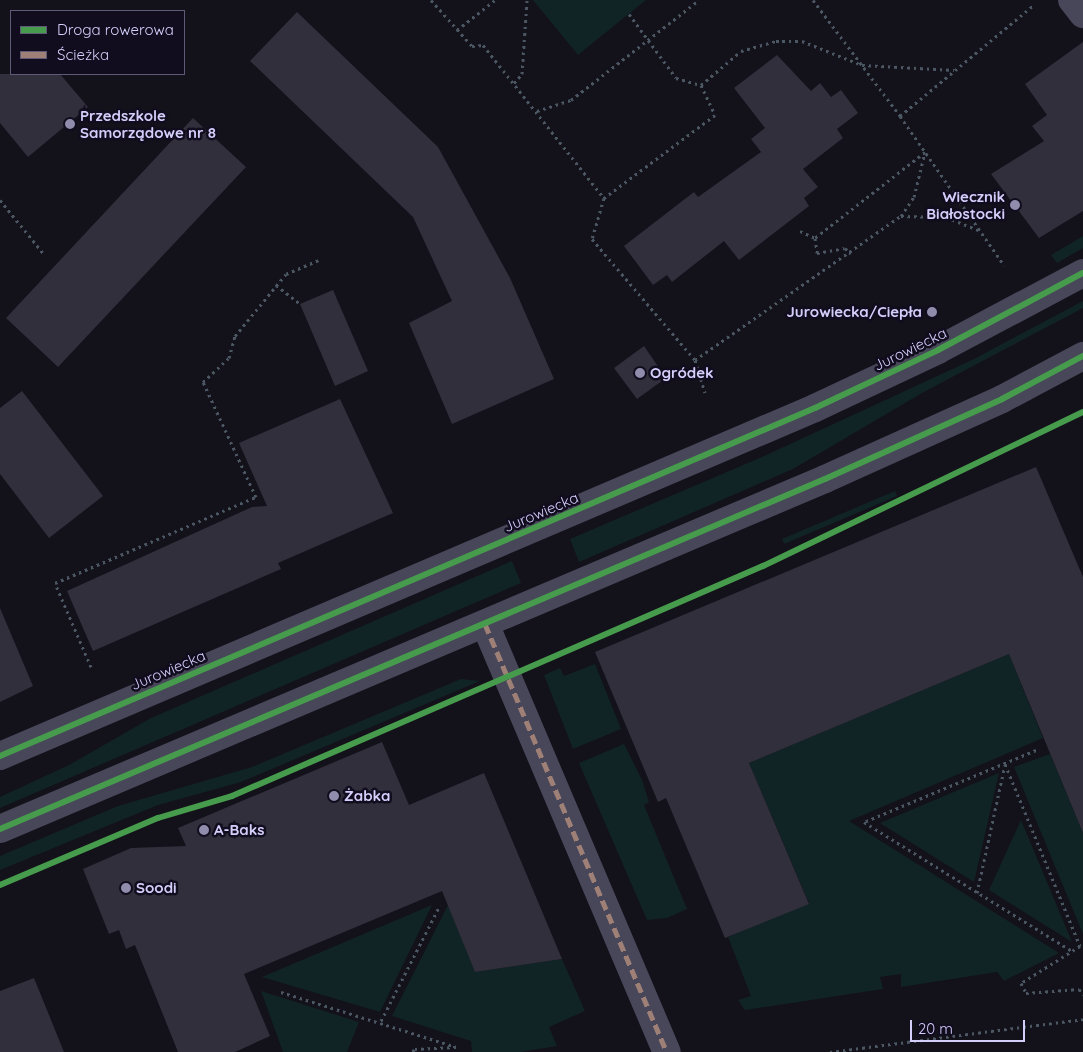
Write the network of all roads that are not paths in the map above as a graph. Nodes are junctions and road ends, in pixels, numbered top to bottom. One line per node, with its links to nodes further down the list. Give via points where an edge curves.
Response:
1 (1072, 0): 2 (street)
2 (1083, 14)
3 (1083, 273): 6 (street, Jurowiecka, via 938,350 815,408)
4 (1083, 356): 5 (street, via 1002,399 825,479)
5 (485, 624): 7 (street); 8 (street)
6 (0, 756)
7 (0, 829)
8 (667, 1052)

